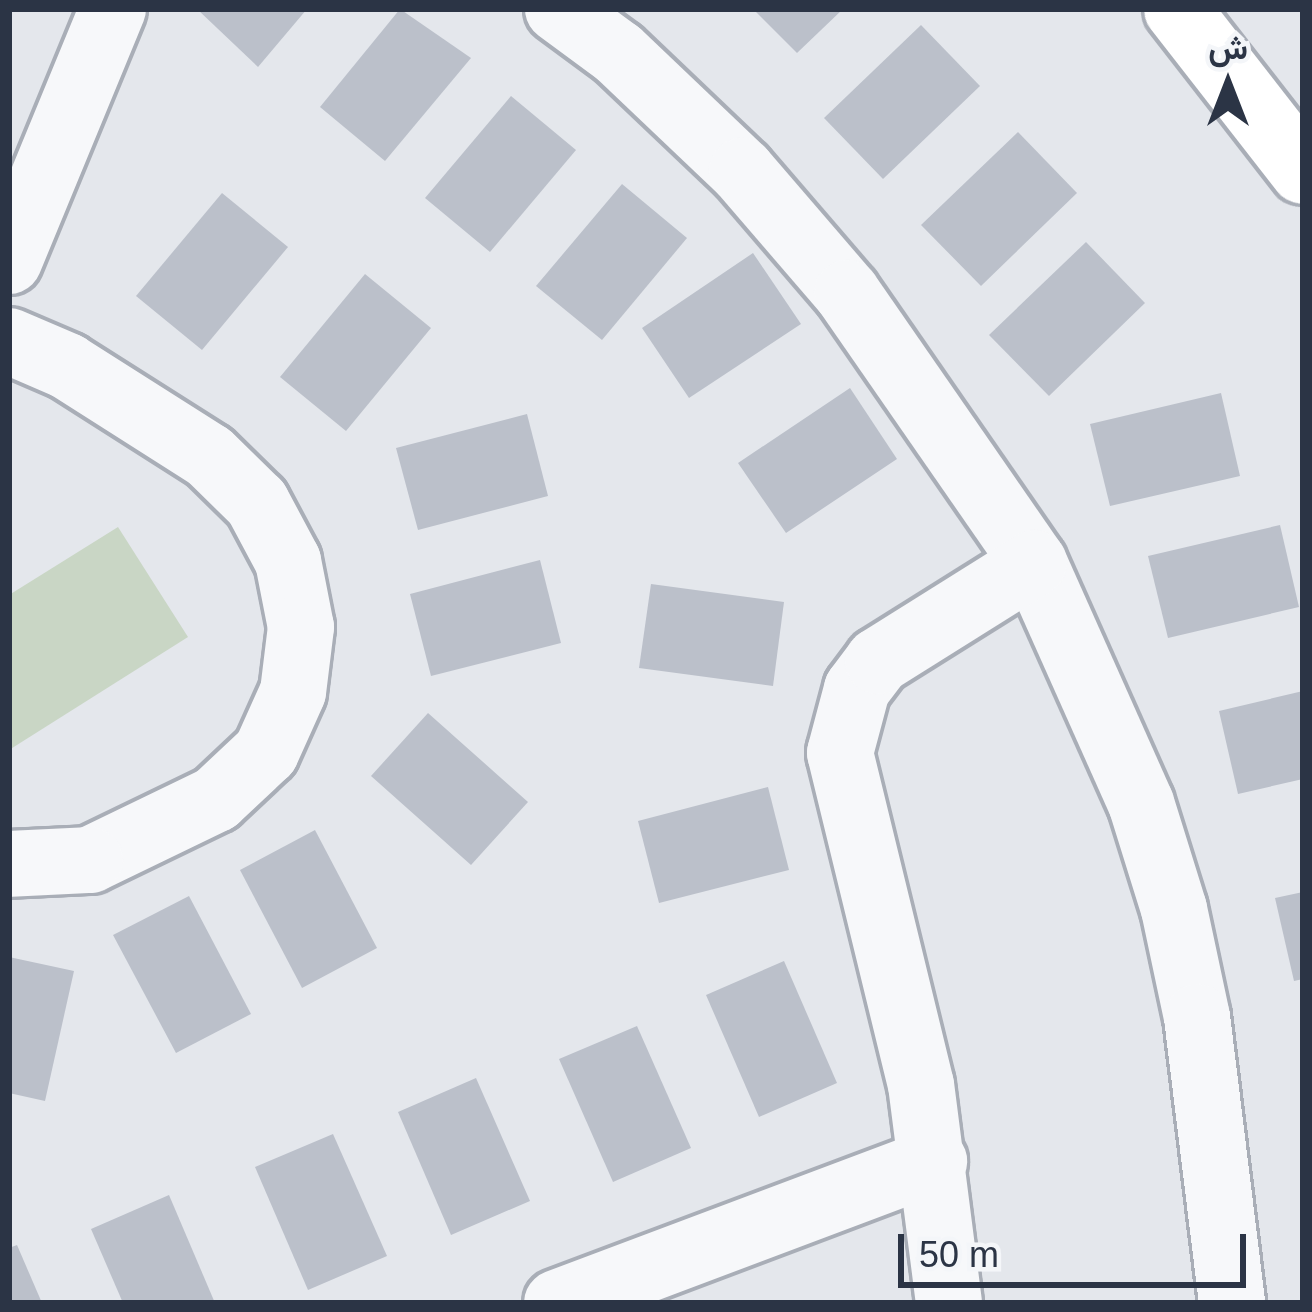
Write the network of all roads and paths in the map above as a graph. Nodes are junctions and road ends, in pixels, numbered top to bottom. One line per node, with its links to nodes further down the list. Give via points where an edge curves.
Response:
1 (113, 9): 5 (street)
2 (558, 9): 7 (street, via 618,53 742,171 848,292)
3 (1177, 9): 4 (main road)
4 (1295, 146)
5 (9, 261)
6 (9, 341): 8 (street, via 122,398 209,456 257,503 278,542 301,627 293,692 266,752 216,800 90,860)
7 (1034, 562): 9 (street, via 878,661 856,689 840,753); 12 (street, via 1141,803 1174,909 1197,1017)
8 (9, 864)
9 (934, 1161): 10 (street); 11 (street)
10 (557, 1303)
11 (949, 1303)
12 (1232, 1303)

